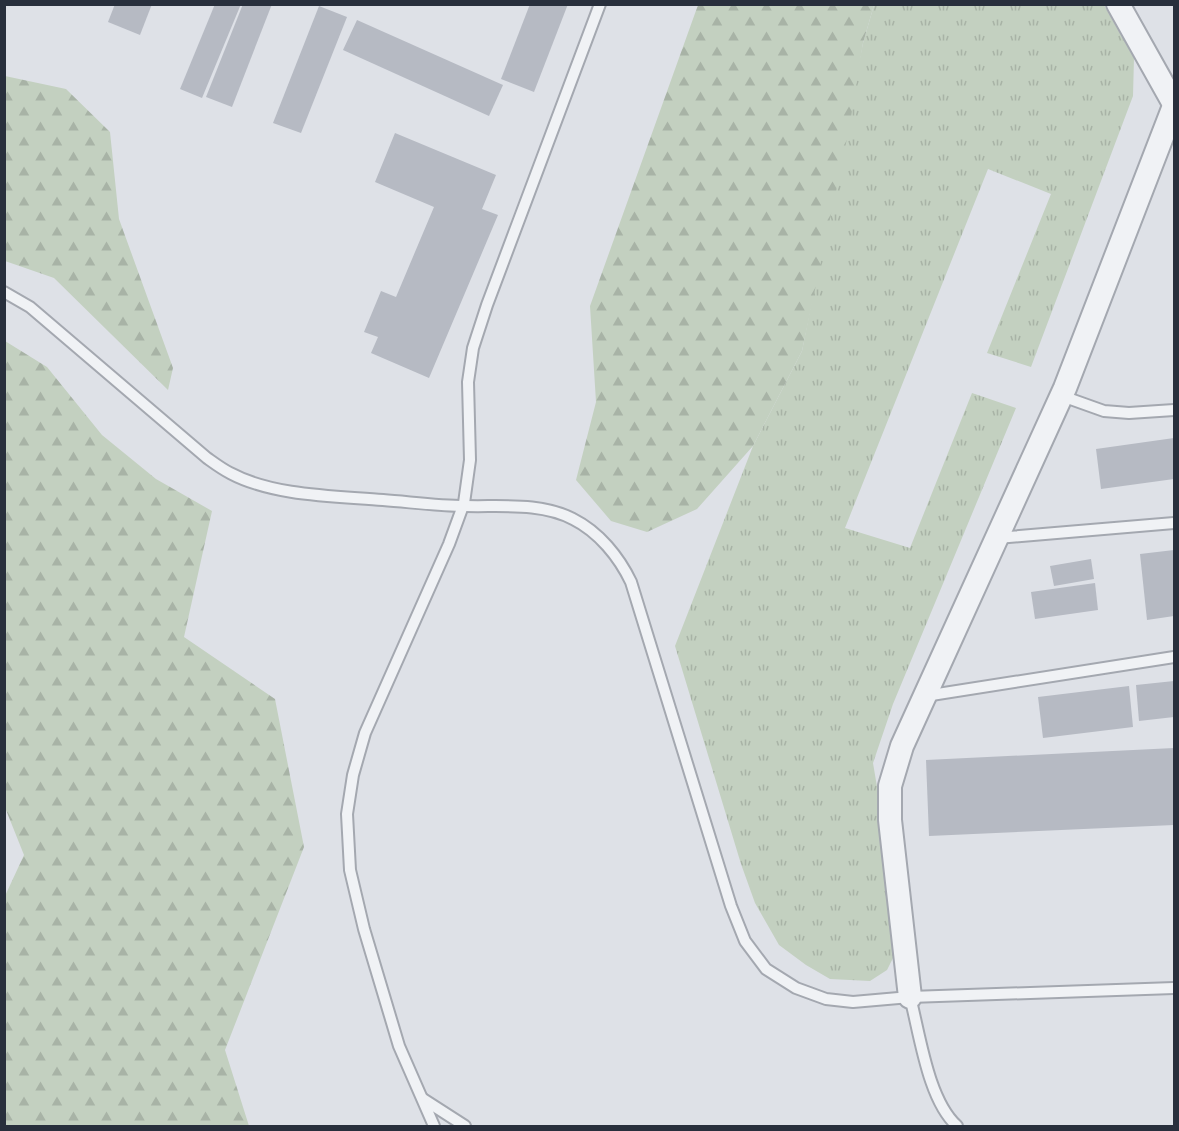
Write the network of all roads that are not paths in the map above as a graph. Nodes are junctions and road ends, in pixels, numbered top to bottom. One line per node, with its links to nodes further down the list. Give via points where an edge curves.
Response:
1 (600, 4): 7 (lane, via 474,348 468,382 470,460)
2 (1118, 4): 3 (street)
3 (1174, 105): 5 (street)
4 (4, 292): 7 (lane, via 30,307 207,458 230,473 261,485 312,494)
5 (1062, 396): 6 (lane, via 1104,411 1129,414); 9 (street)
6 (1174, 410)
7 (463, 506): 13 (lane, via 551,511 574,519 607,545 622,564 631,582 731,906 745,941 766,969 796,988 826,999 853,1002); 14 (lane, via 365,733 347,814 350,870 364,929 399,1046)
8 (1174, 523): 9 (lane)
9 (997, 538): 11 (street)
10 (1174, 657): 11 (lane)
11 (925, 696): 13 (street, via 902,746 890,786 890,820)
12 (1174, 988): 13 (lane)
13 (910, 997): 17 (lane, via 935,1093)
14 (423, 1099): 15 (lane); 16 (lane)
15 (434, 1126)
16 (465, 1126)
17 (957, 1126)

